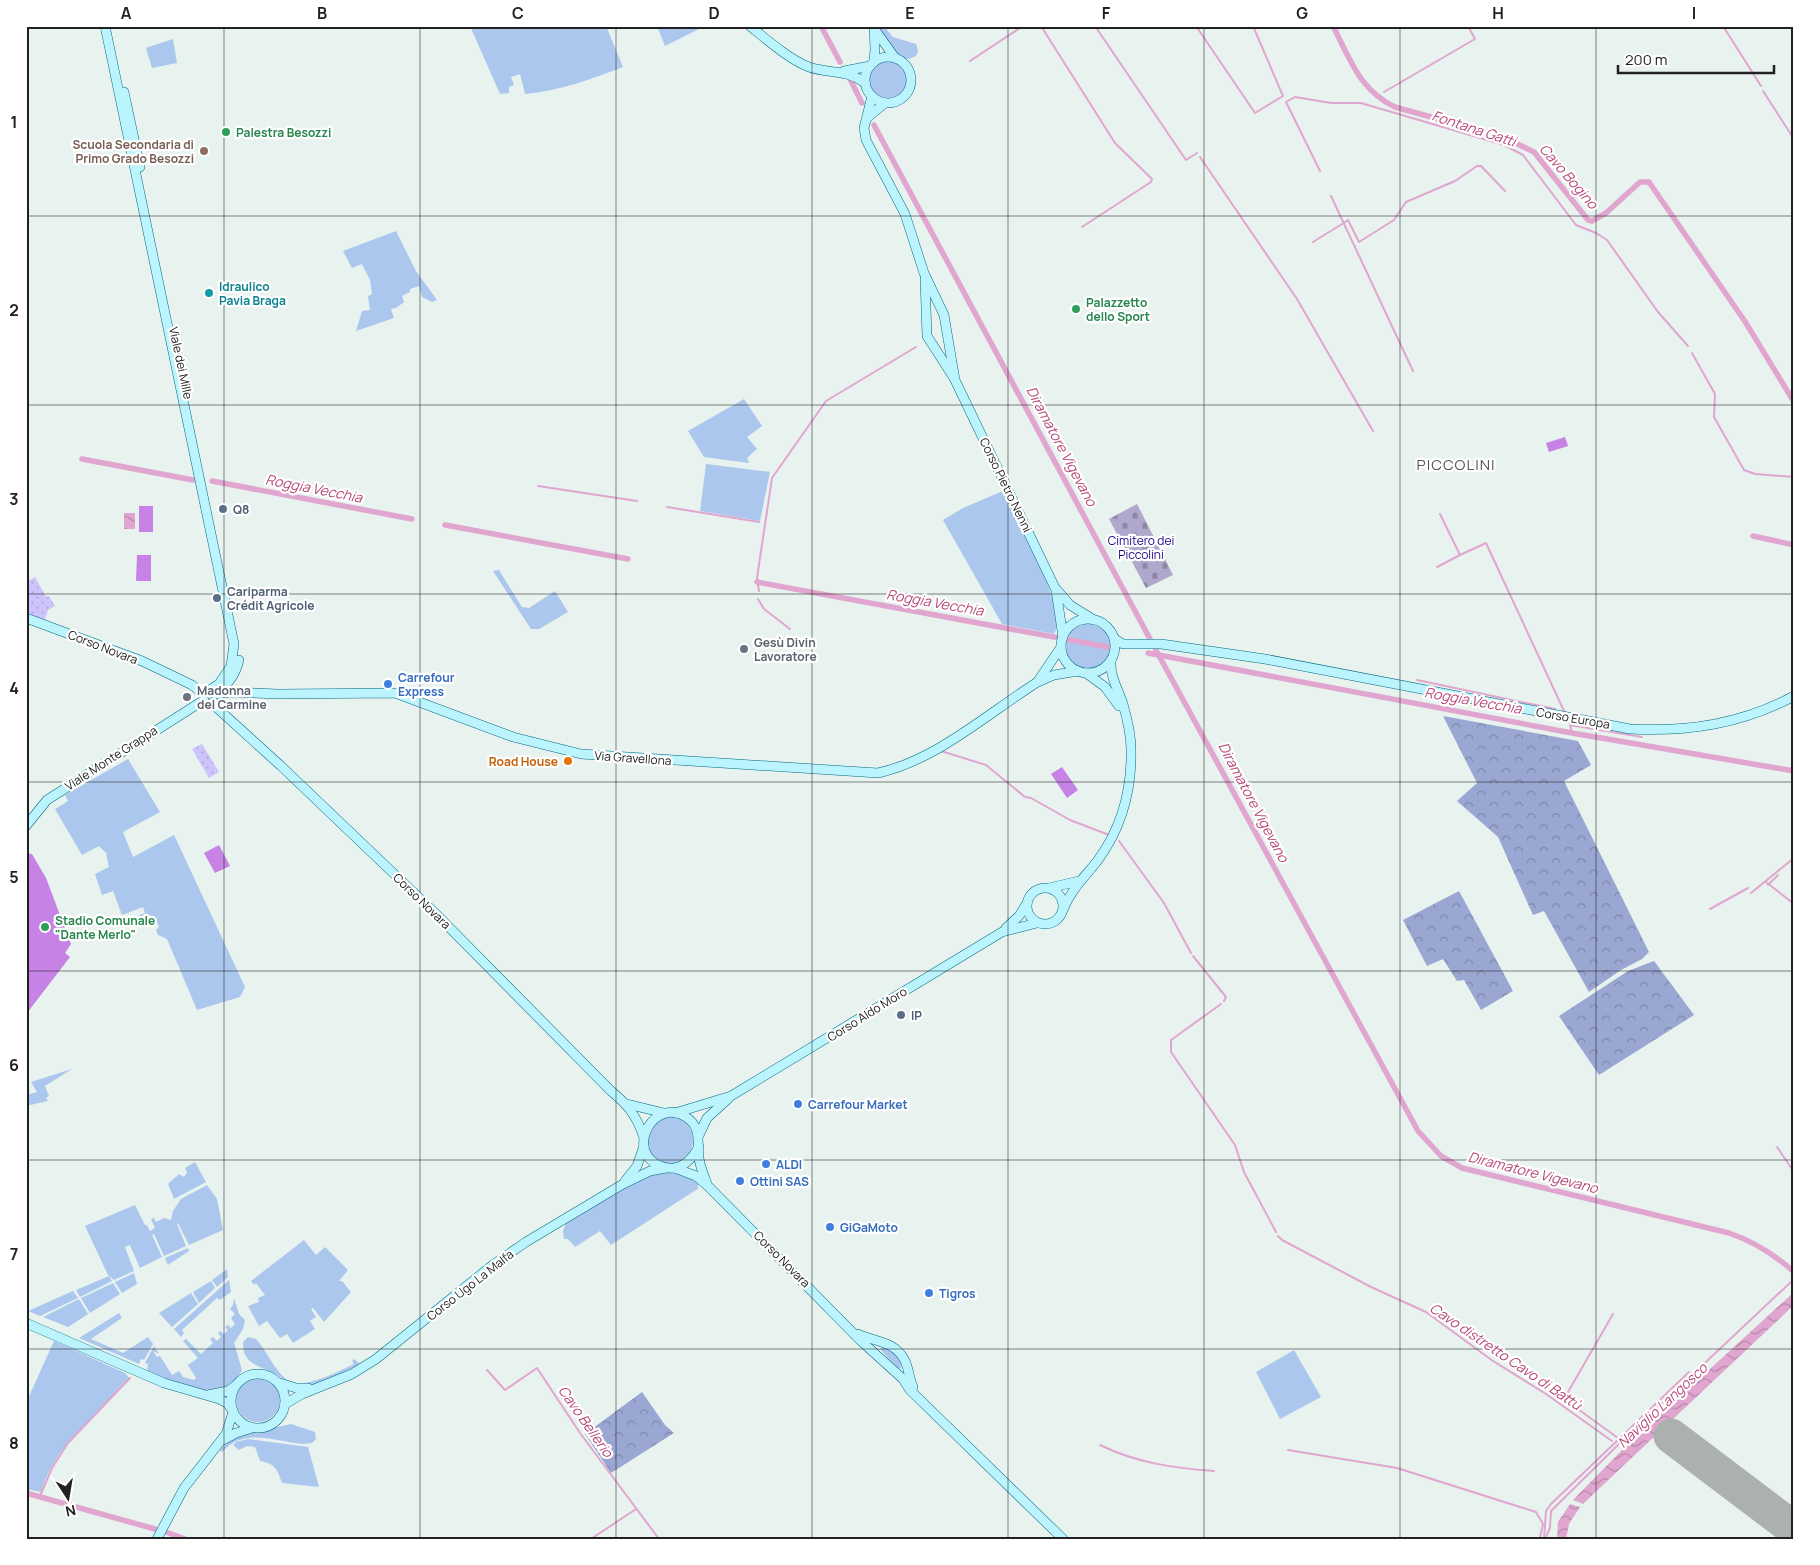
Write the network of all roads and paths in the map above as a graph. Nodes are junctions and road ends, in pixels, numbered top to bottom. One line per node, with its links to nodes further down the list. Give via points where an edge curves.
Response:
1 (105, 26): 18 (main road, Viale dei Mille)
2 (110, 26): 18 (main road, Viale dei Mille)
3 (750, 26): 7 (main road, via 809,67)
4 (874, 28): 5 (main road); 6 (main road)
5 (895, 58): 6 (main road, via 884,57); 10 (main road, via 911,74 910,86 904,97)
6 (872, 64): 7 (main road); 8 (main road)
7 (841, 71): 8 (main road)
8 (865, 83): 9 (main road)
9 (872, 96): 10 (main road); 11 (main road, Corso Pietro Nenni)
10 (885, 103): 11 (main road)
11 (867, 118): 12 (main road, Corso Pietro Nenni, via 864,128 866,140 905,214)
12 (924, 273): 13 (main road, Corso Pietro Nenni); 14 (main road, Corso Pietro Nenni)
13 (942, 311): 14 (main road); 15 (main road, Corso Pietro Nenni)
14 (926, 317): 16 (main road, Corso Pietro Nenni)
15 (948, 333): 16 (main road, via 942,340); 17 (main road, Corso Pietro Nenni)
16 (929, 341): 17 (main road, Corso Pietro Nenni)
17 (955, 380): 19 (main road, Corso Pietro Nenni)
18 (203, 481): 27 (main road, Viale dei Mille, via 239,636 240,655); 30 (main road, Viale dei Mille, via 234,644 231,666)
19 (1056, 590): 21 (main road, Corso Pietro Nenni, via 1070,605); 23 (main road, Corso Pietro Nenni)
20 (26, 618): 30 (main road, Corso Novara, via 142,661)
21 (1096, 620): 22 (main road, via 1108,628); 23 (main road, via 1076,622)
22 (1115, 639): 24 (main road, Corso Europa, via 1123,644); 25 (main road)
23 (1062, 640): 26 (main road, via 1064,659); 28 (main road, Via Gravellona, via 1052,664)
24 (1142, 644): 25 (main road); 31 (main road, Corso Europa, via 1265,660 1630,729 1665,731 1725,723 1755,714)
25 (1112, 659): 26 (main road, via 1100,670); 32 (main road, via 1112,679)
26 (1082, 672): 28 (main road, Via Gravellona, via 1054,675); 32 (main road, via 1113,696)
27 (232, 677): 29 (main road); 30 (main road, Viale dei Mille, via 226,686)
28 (1036, 683): 29 (main road, Via Gravellona, via 922,757 878,773 581,754 514,737 395,693)
29 (241, 692): 30 (main road, Via Gravellona)
30 (210, 695): 33 (main road, Viale Monte Grappa, via 47,800); 41 (main road, Corso Novara, via 216,707 434,912 611,1091)
31 (1794, 696)
32 (1126, 718): 34 (main road, via 1131,763 1124,810 1109,842)
33 (26, 826)
34 (1079, 881): 35 (main road); 37 (main road)
35 (1049, 888): 36 (main road, via 1036,890); 37 (main road, via 1062,899)
36 (1027, 903): 38 (main road, via 1029,914); 39 (main road, Corso Aldo Moro)
37 (1063, 910): 38 (main road, via 1052,924)
38 (1037, 923): 39 (main road, Corso Aldo Moro)
39 (1002, 932): 40 (main road, Corso Aldo Moro)
40 (731, 1096): 42 (main road, Corso Aldo Moro); 45 (main road, Corso Aldo Moro, via 707,1118)
41 (628, 1104): 43 (main road, Corso Novara); 44 (main road, Corso Novara)
42 (675, 1112): 43 (main road); 45 (main road, via 686,1116)
43 (664, 1113): 44 (main road, via 647,1125)
44 (644, 1135): 46 (main road)
45 (699, 1135): 47 (main road)
46 (644, 1146): 48 (main road, via 652,1160); 49 (main road, Corso Ugo La Malfa, via 637,1166)
47 (699, 1146): 48 (main road, via 686,1164); 50 (main road, Corso Novara, via 700,1168)
48 (670, 1168): 49 (main road, Corso Ugo La Malfa, via 650,1171); 50 (main road, Corso Novara, via 696,1176)
49 (623, 1184): 58 (main road, Corso Ugo La Malfa, via 502,1258 376,1359 352,1374)
50 (708, 1186): 52 (main road, Corso Novara)
51 (26, 1323): 59 (main road, via 150,1378)
52 (856, 1333): 53 (main road, Corso Novara); 54 (main road, Corso Novara)
53 (879, 1342): 54 (main road); 55 (main road, Corso Novara, via 887,1343 900,1353 905,1362)
54 (871, 1348): 55 (main road, Corso Novara)
55 (903, 1374): 65 (main road, via 916,1394)
56 (280, 1383): 57 (main road, via 266,1374 256,1373); 58 (main road, Corso Ugo La Malfa, via 299,1389); 60 (main road)
57 (236, 1385): 59 (main road, via 228,1391); 61 (main road, via 231,1398)
58 (319, 1387): 60 (main road, Corso Ugo La Malfa)
59 (206, 1395): 61 (main road, via 227,1403)
60 (286, 1404): 62 (main road, via 273,1424)
61 (233, 1412): 62 (main road, via 243,1424); 63 (main road, via 230,1428)
62 (252, 1428): 63 (main road)
63 (221, 1442): 64 (main road, via 184,1488)
64 (157, 1539)
65 (1063, 1539)

